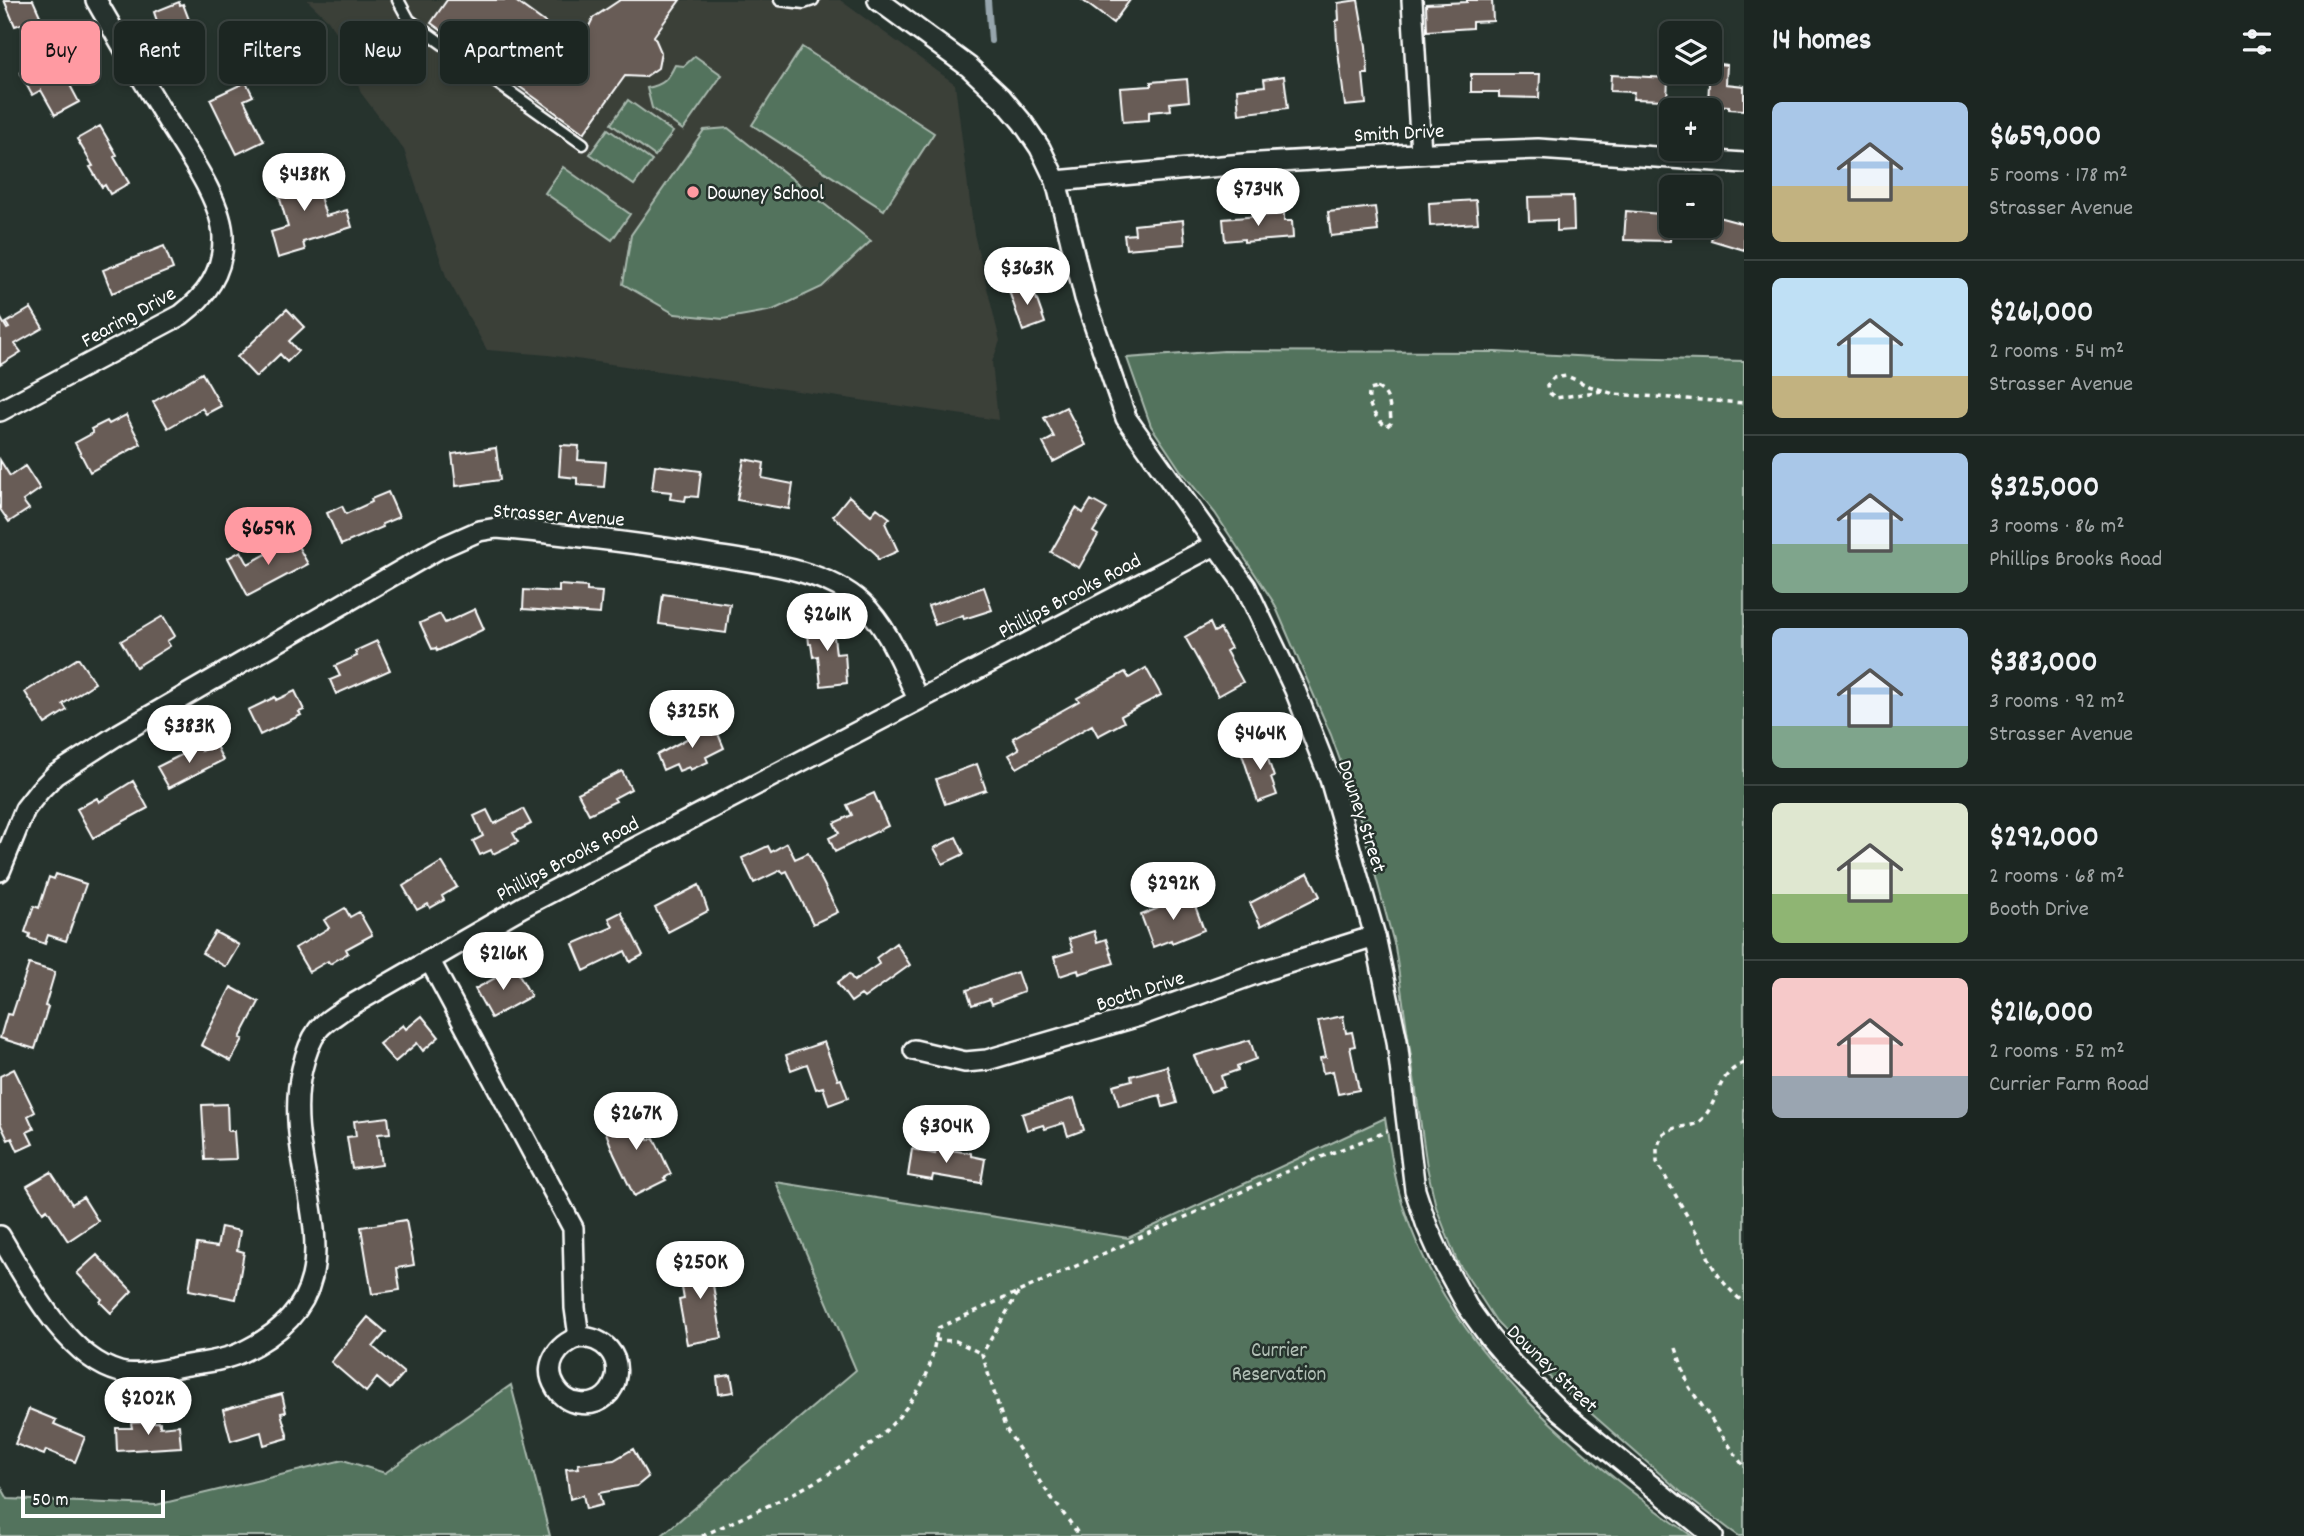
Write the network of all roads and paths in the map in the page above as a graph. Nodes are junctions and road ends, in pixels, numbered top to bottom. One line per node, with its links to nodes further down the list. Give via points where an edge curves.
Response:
1 (96, 0): 13 (street, Fearing Drive, via 221,219 223,240 216,276 200,300 181,315)
2 (398, 0): 7 (lane, via 409,20)
3 (780, 0): 4 (lane)
4 (813, 0)
5 (878, 0): 10 (street, Downey Street, via 998,94 1038,145)
6 (1412, 0): 8 (street)
7 (583, 144)
8 (1421, 153): 9 (street, Smith Drive, via 1538,149); 10 (street, Smith Drive)
9 (1744, 163)
10 (1056, 181): 15 (street, Downey Street, via 1085,298 1126,418)
11 (1602, 391): 11 (path, via 1567,376 1553,378 1547,386 1556,398); 12 (path)
12 (1744, 403)
13 (0, 411)
14 (1391, 420): 14 (path, via 1386,394 1377,388 1370,390 1371,408 1381,423 1388,426)
15 (1215, 545): 16 (street, Phillips Brooks Road); 18 (street, Downey Street, via 1246,587 1295,690 1330,779)
16 (918, 699): 17 (street, Strasser Avenue, via 877,620 860,601 813,575 622,540 497,528 479,531 438,548 55,775 25,809); 19 (street, Phillips Brooks Road, via 522,907)
17 (0, 871)
18 (1376, 936): 20 (street, Booth Drive, via 1139,1016 987,1060 965,1062); 22 (street, Downey Street, via 1397,1041)
19 (430, 961): 23 (street, Phillips Brooks Road, via 319,1028 305,1056 297,1129 317,1255 301,1305 277,1331 238,1354 157,1371 122,1373 92,1361 72,1343 30,1287); 26 (street, via 573,1228)
20 (914, 1050)
21 (1744, 1063): 25 (path, via 1723,1079 1700,1122 1662,1135 1656,1156 1709,1262)
22 (1406, 1124): 24 (path, via 1301,1165); 33 (street, Downey Street, via 1415,1189 1427,1226 1467,1306 1489,1338 1560,1411)
23 (0, 1236)
24 (1020, 1291): 27 (path, via 938,1328); 29 (path)
25 (1744, 1303)
26 (579, 1337)
27 (935, 1340): 29 (path, via 956,1341); 31 (path, via 926,1377 903,1415 866,1449 762,1510)
28 (1676, 1348): 30 (path, via 1689,1388)
29 (982, 1354): 32 (path, via 1005,1427)
30 (1744, 1467)
31 (702, 1536)
32 (1080, 1536)
33 (1713, 1536)

